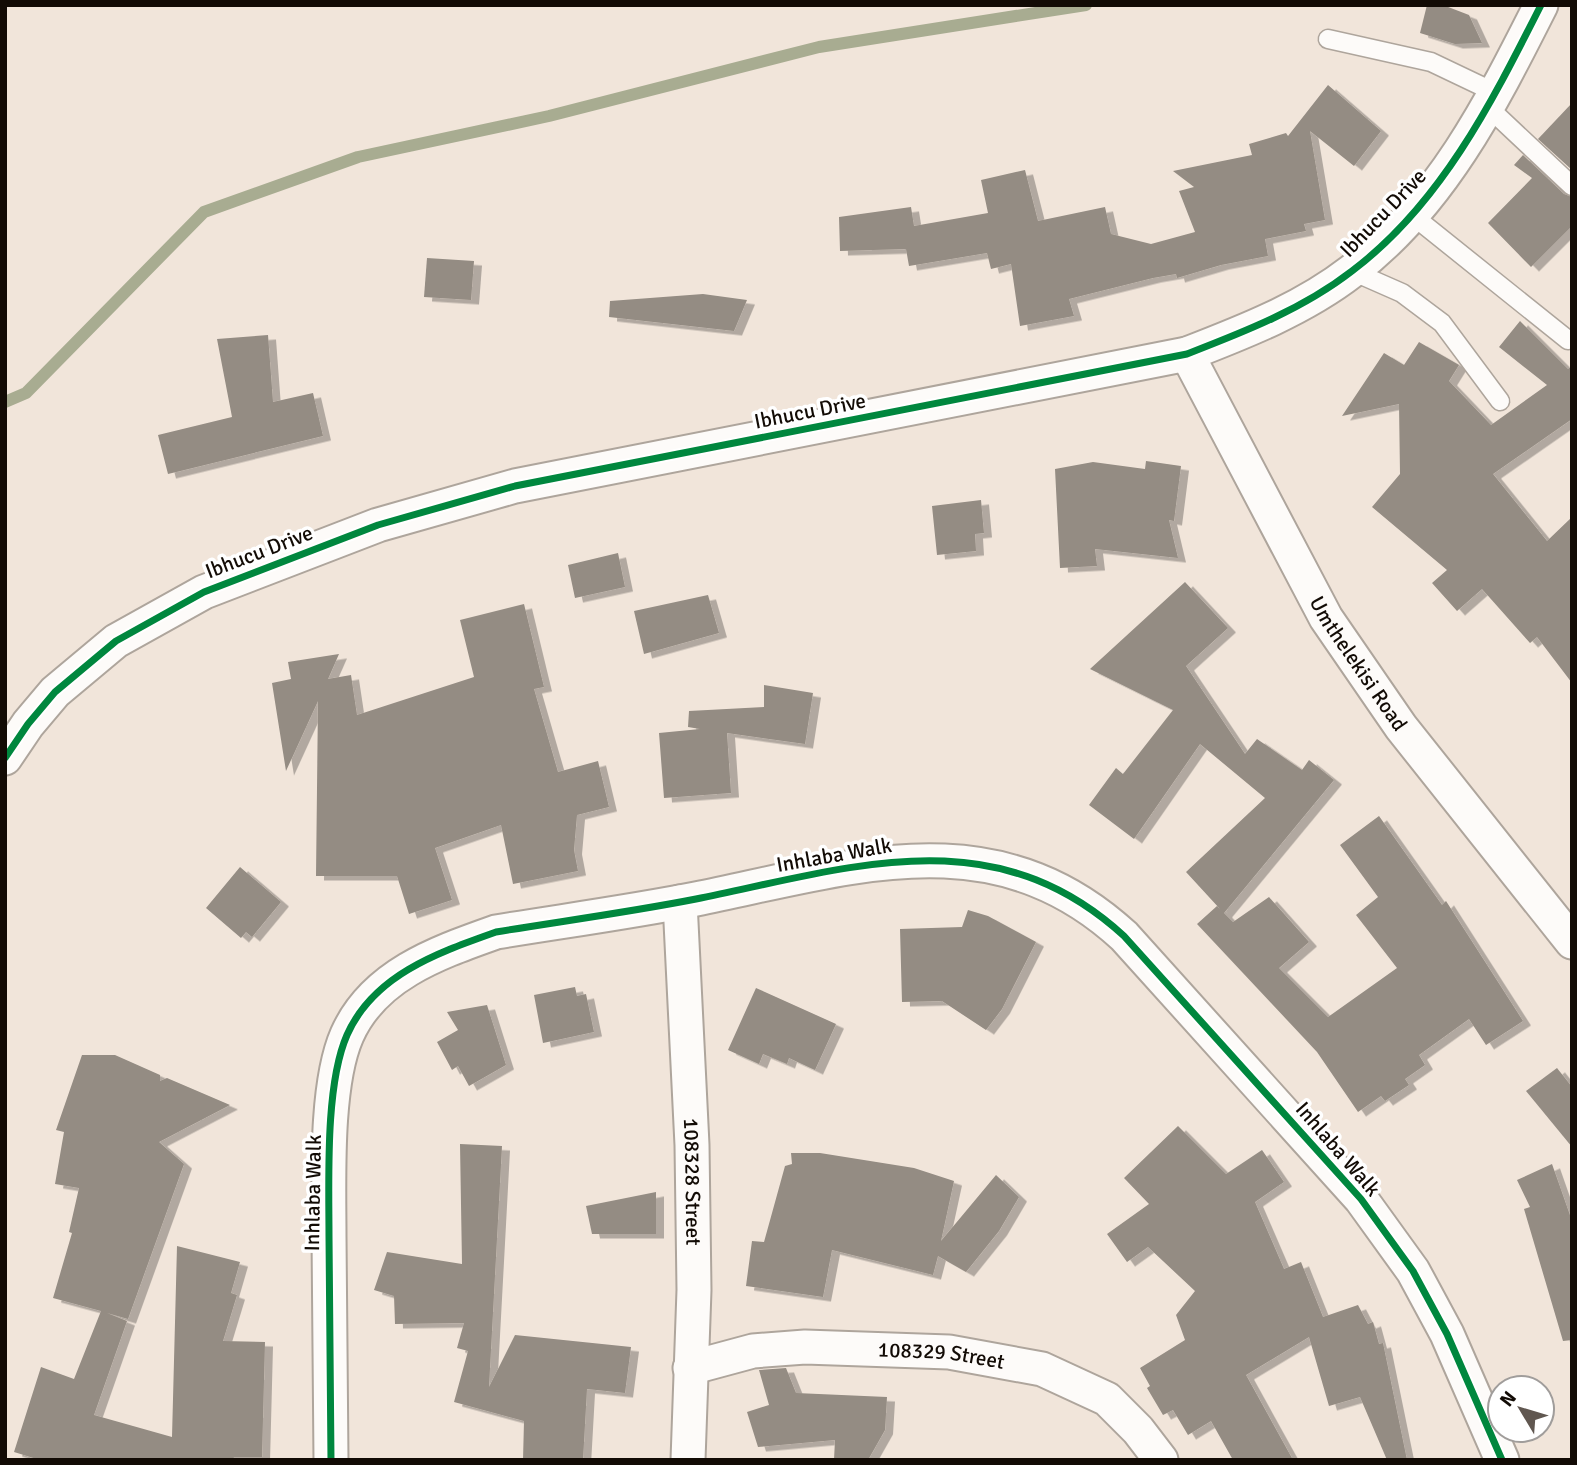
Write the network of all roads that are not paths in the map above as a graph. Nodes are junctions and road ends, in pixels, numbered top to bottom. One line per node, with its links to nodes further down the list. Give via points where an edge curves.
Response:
1 (1541, 5): 3 (street, Ibhucu Drive)
2 (1328, 39): 3 (lane, via 1431,62)
3 (1492, 100): 4 (lane); 5 (street, Ibhucu Drive, via 1466,146)
4 (1572, 186)
5 (1412, 215): 6 (street, Ibhucu Drive); 7 (lane)
6 (1352, 271): 8 (street, Ibhucu Drive, via 1277,317); 9 (lane, via 1402,293 1442,323)
7 (1568, 340)
8 (1187, 354): 10 (street, Ibhucu Drive, via 515,486 378,525 204,592 116,641 55,692); 12 (street, Umthelekisi Road, via 1326,618 1401,727)
9 (1500, 401)
10 (5, 758)
11 (680, 902): 13 (street, 108328 Street, via 692,1145); 14 (street, Inhlaba Walk, via 496,932 437,953 402,971 372,1000 347,1035 329,1146); 17 (street, Inhlaba Walk, via 919,858 1031,876 1080,901 1124,936 1361,1199 1426,1292)
12 (1572, 942)
13 (690, 1368): 15 (street, 108328 Street); 16 (street, 108329 Street, via 754,1351 805,1346 949,1352 1042,1369 1107,1399)
14 (331, 1460)
15 (688, 1460)
16 (1161, 1460)
17 (1502, 1460)

